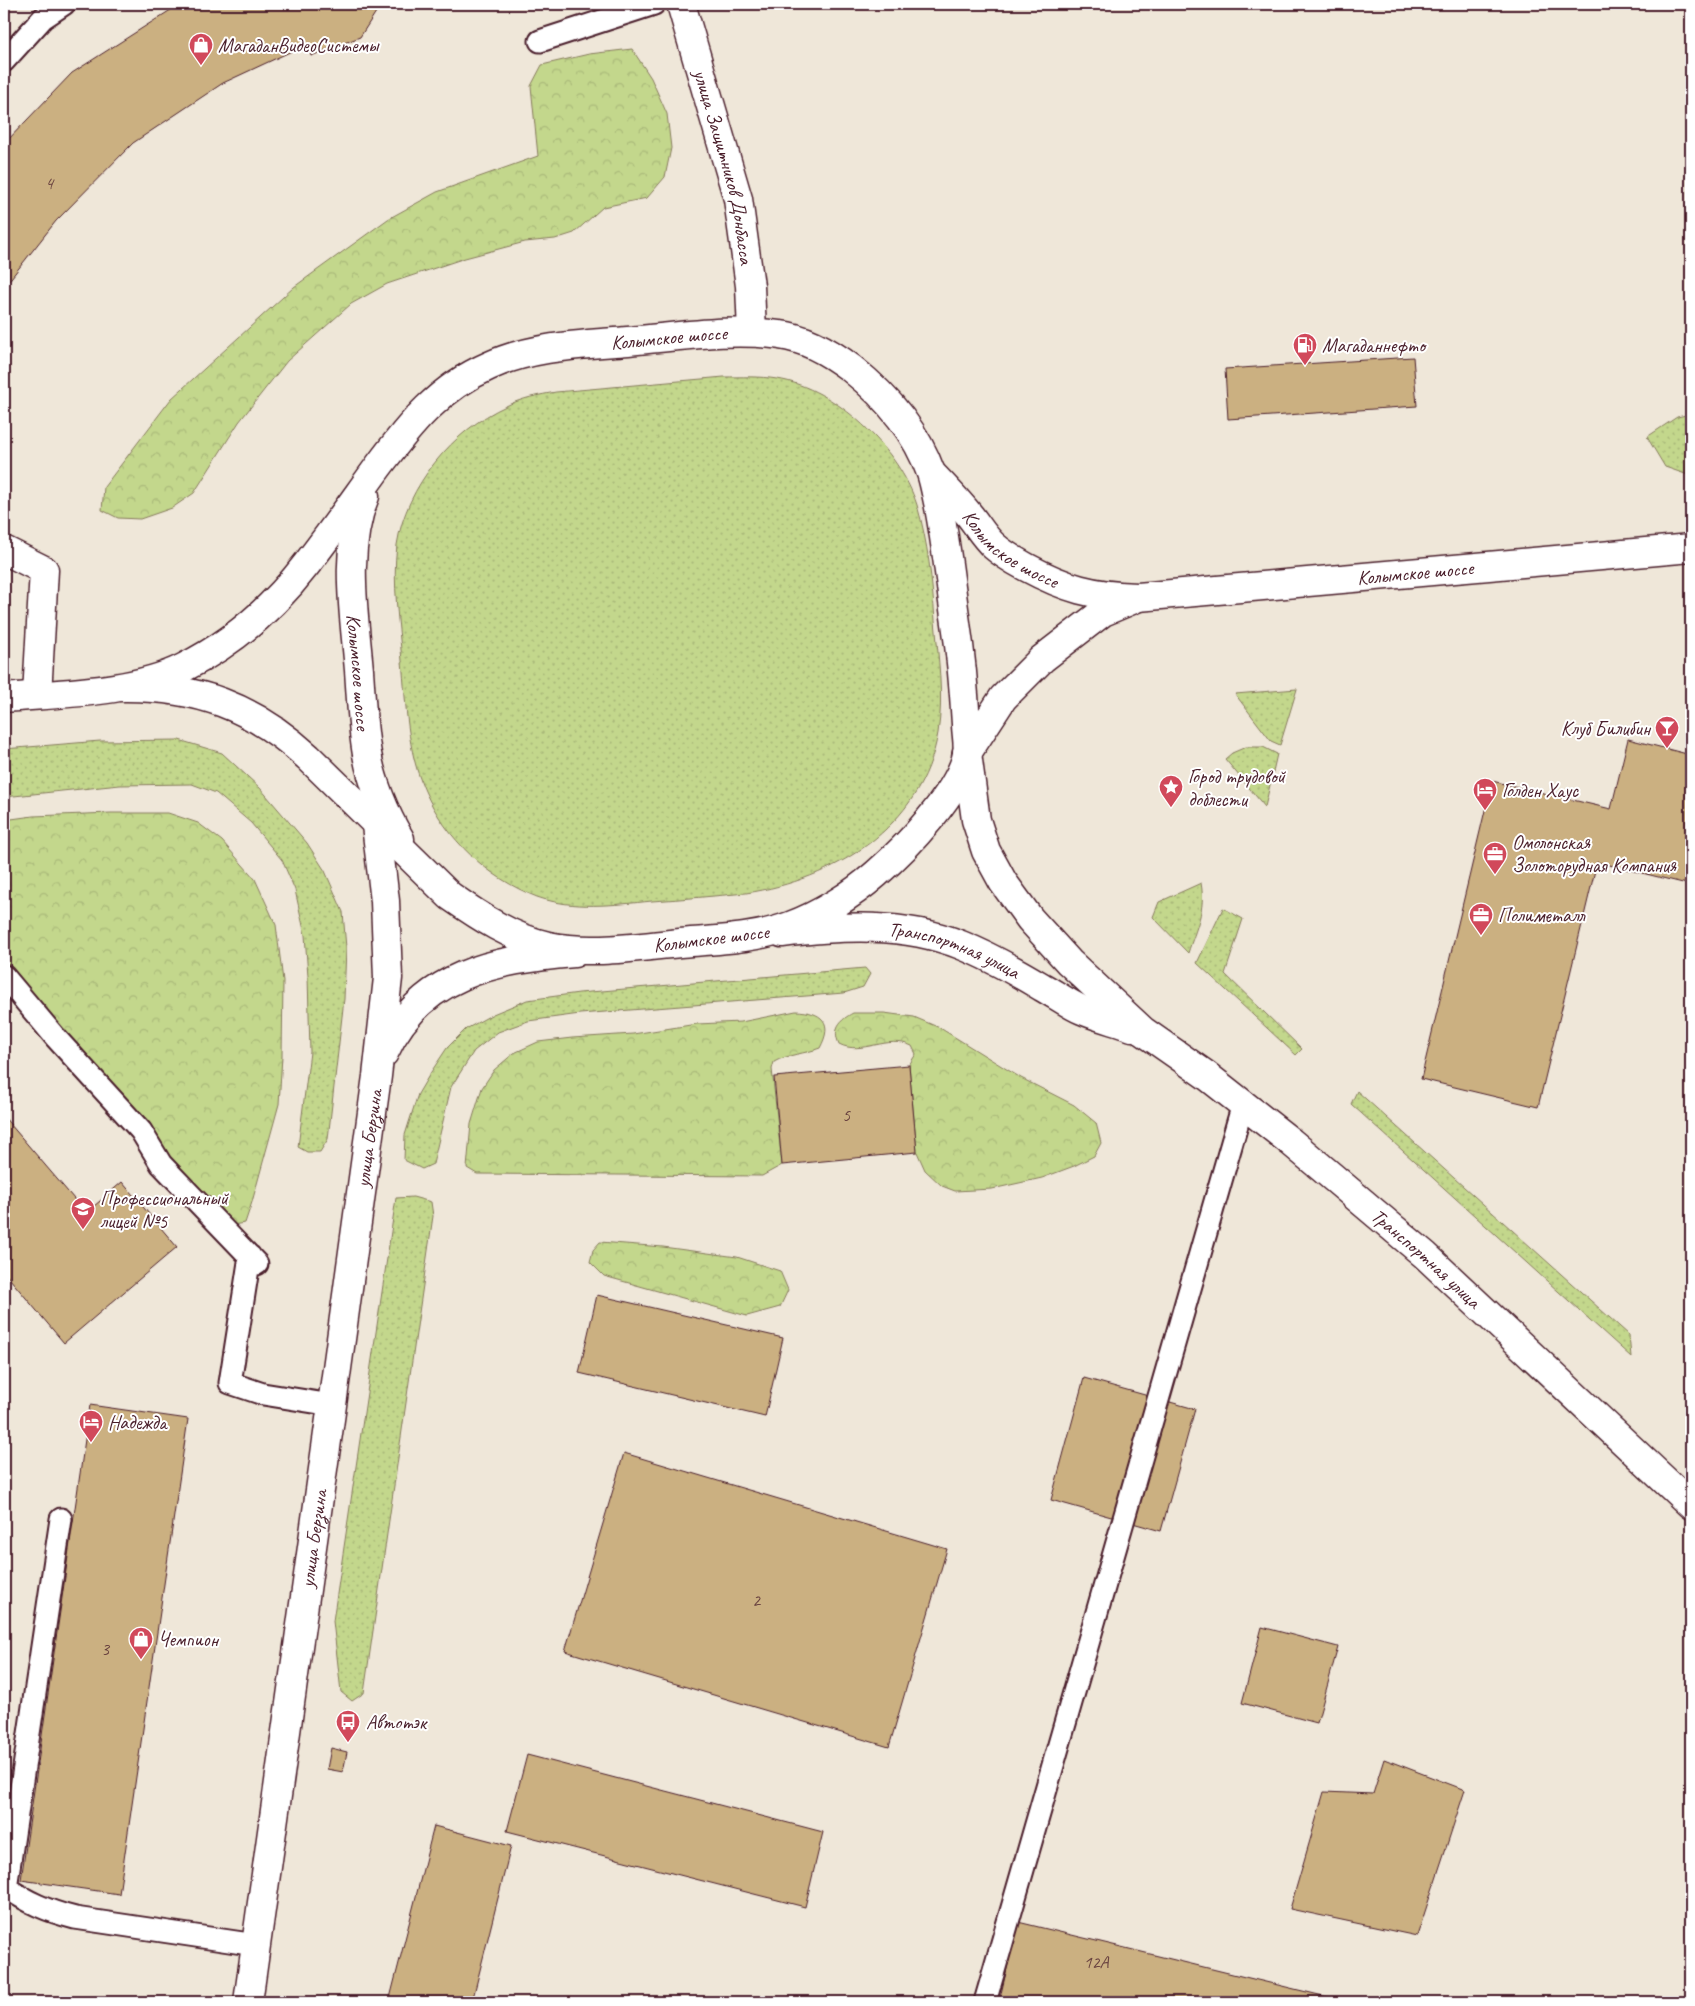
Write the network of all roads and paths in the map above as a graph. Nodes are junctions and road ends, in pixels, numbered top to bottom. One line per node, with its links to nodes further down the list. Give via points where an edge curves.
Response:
1 (64, 4): 5 (lane, via 43,18)
2 (654, 4): 4 (lane)
3 (681, 4): 6 (main road, улица Защитников Донбасса, via 738,199 750,286)
4 (540, 41)
5 (4, 61)
6 (752, 332): 7 (main road, Колымское шоссе, via 550,348 518,354 474,373 436,398 397,439); 8 (main road, Колымское шоссе, via 786,335 813,345 840,360 868,382 886,399 914,438)
7 (384, 459): 12 (main road, Колымское шоссе, via 305,567 256,618 230,640 177,671); 16 (main road, Колымское шоссе, via 359,512 353,541 352,569)
8 (932, 474): 11 (main road, Колымское шоссе, via 994,546 1012,559 1074,589); 15 (main road, Колымское шоссе, via 962,667)
9 (1691, 548): 11 (main road, Колымское шоссе)
10 (4, 550): 13 (main road, via 44,570)
11 (1138, 598): 15 (main road, Колымское шоссе, via 1103,612 1042,659 1003,698)
12 (122, 687): 13 (main road, Колымское шоссе); 17 (main road, Колымское шоссе, via 152,686 180,691 235,707 259,719 301,750)
13 (36, 695): 14 (main road, Колымское шоссе)
14 (4, 698)
15 (967, 753): 19 (main road, Колымское шоссе, via 948,796 872,878 806,919); 22 (main road, Транспортная улица, via 976,820 986,851 1003,882 1068,962)
16 (367, 755): 17 (main road, улица Берзина); 18 (main road, Колымское шоссе, via 389,819 411,855)
17 (376, 824): 18 (main road, Колымское шоссе); 23 (main road, улица Берзина, via 385,900 388,978)
18 (428, 875): 20 (main road, Колымское шоссе, via 475,914 522,938 574,950)
19 (751, 937): 20 (main road, Колымское шоссе); 22 (main road, Транспортная улица, via 827,928 870,927 930,936 961,945 1081,1009)
20 (603, 950): 23 (main road, улица Берзина, via 506,961 455,980 432,994 402,1022 391,1038)
21 (4, 976): 25 (lane, via 141,1131 160,1164 254,1260 230,1383 263,1394)
22 (1143, 1031): 24 (main road, Транспортная улица)
23 (376, 1076): 25 (main road, улица Берзина)
24 (1243, 1104): 26 (main road, Транспортная улица, via 1425,1255); 31 (lane)
25 (332, 1405): 29 (main road, улица Берзина)
26 (1691, 1505)
27 (60, 1519): 28 (lane)
28 (5, 1887): 29 (lane, via 48,1911 75,1918)
29 (256, 1945): 30 (main road, улица Берзина)
30 (248, 2002)
31 (985, 2002)

